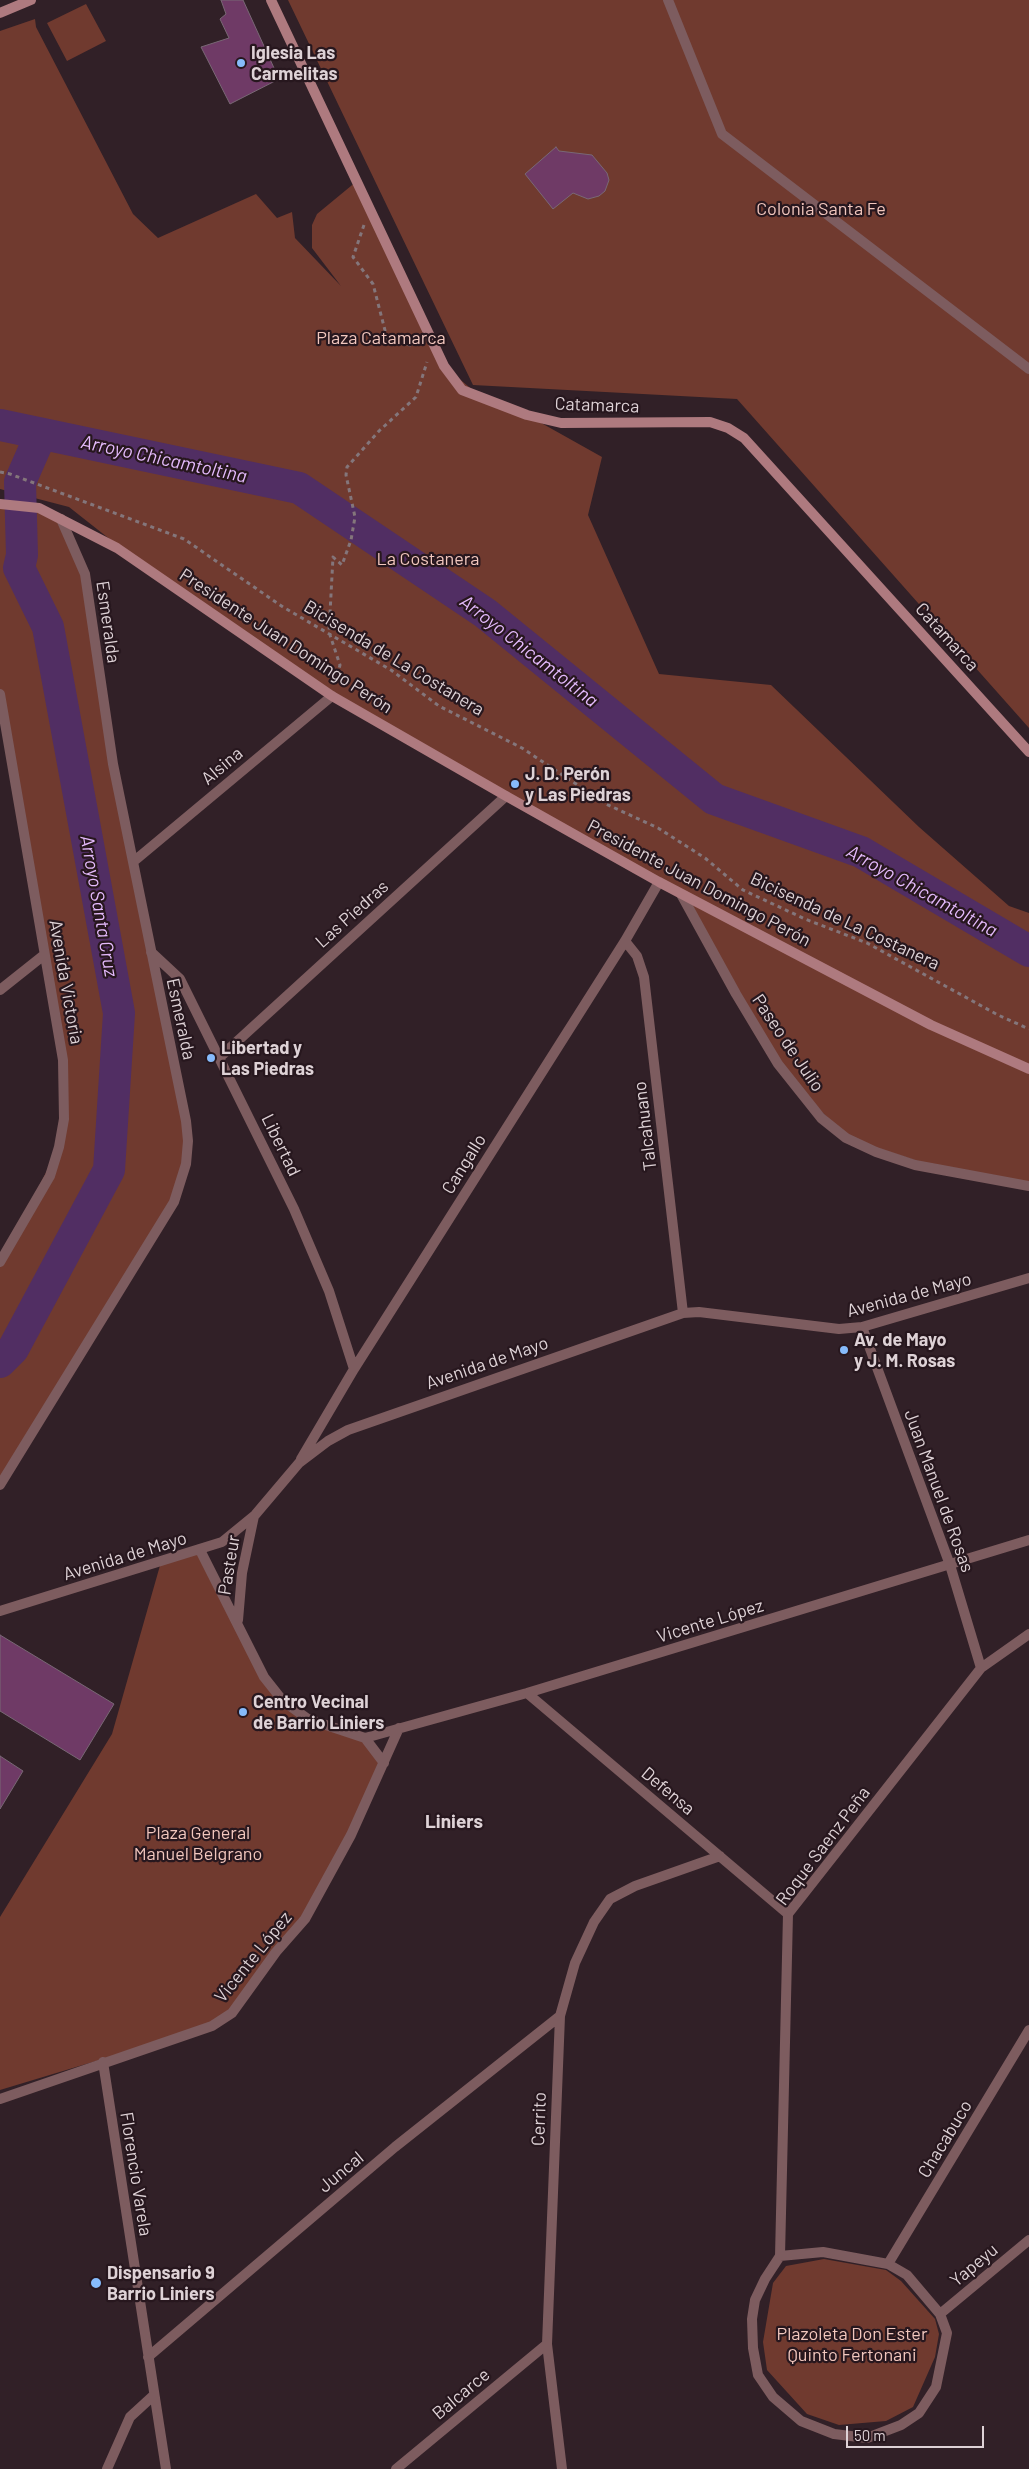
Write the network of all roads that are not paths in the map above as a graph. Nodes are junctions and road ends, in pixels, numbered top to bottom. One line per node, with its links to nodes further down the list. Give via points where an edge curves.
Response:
1 (31, 0): 4 (street)
2 (271, 0): 10 (street, Catamarca, via 444,366 462,390 527,415 561,423 710,422 744,438)
3 (668, 0): 5 (street, via 722,134)
4 (0, 13)
5 (1029, 369)
6 (0, 504): 7 (street, Presidente Juan Domingo Perón, via 40,508)
7 (61, 519): 9 (street, Presidente Juan Domingo Perón, via 116,548); 12 (street, Esmeralda, via 85,574 113,764)
8 (0, 694): 17 (street, Avenida Victoria)
9 (332, 696): 11 (street, Presidente Juan Domingo Perón); 12 (street, Alsina)
10 (1029, 752)
11 (506, 796): 13 (street, Presidente Juan Domingo Perón); 19 (street, Las Piedras)
12 (133, 862): 16 (street, Esmeralda)
13 (659, 882): 14 (street, Presidente Juan Domingo Perón); 15 (street, Cangallo)
14 (681, 894): 20 (street, Presidente Juan Domingo Perón, via 931,1025); 21 (street, Paseo de Julio, via 778,1064 821,1118 846,1138 888,1156 961,1175)
15 (625, 940): 24 (street, Talcahuano, via 637,956 644,976); 26 (street, Cangallo)
16 (151, 952): 19 (street, Libertad, via 180,979); 28 (street, Esmeralda, via 186,1121 186,1164 174,1202 157,1232)
17 (44, 955): 18 (street); 22 (street, Avenida Victoria, via 63,1060 64,1120 50,1176)
18 (0, 990)
19 (220, 1058): 26 (street, Libertad, via 298,1218 329,1291)
20 (1029, 1069)
21 (1029, 1186)
22 (0, 1262)
23 (1029, 1278): 25 (street, Avenida de Mayo)
24 (683, 1313): 25 (street, Avenida de Mayo, via 699,1312 839,1329); 27 (street, Avenida de Mayo, via 368,1422 328,1441)
25 (862, 1327): 32 (street, Juan Manuel de Rosas)
26 (354, 1369): 27 (street, Cangallo)
27 (299, 1463): 29 (street, Avenida de Mayo)
28 (0, 1485)
29 (255, 1514): 31 (street, Avenida de Mayo, via 231,1536); 34 (street, Pasteur, via 242,1573)
30 (1029, 1540): 32 (street, Vicente López)
31 (200, 1550): 33 (street, Avenida de Mayo); 34 (street, Pasteur)
32 (950, 1565): 36 (street, Juan Manuel de Rosas); 37 (street, Vicente López)
33 (0, 1611)
34 (238, 1621): 39 (street, Pasteur, via 264,1677 283,1701 308,1719)
35 (1029, 1634): 36 (street, Roque Saenz Peña)
36 (981, 1668): 42 (street, Roque Saenz Peña)
37 (527, 1693): 38 (street, Vicente López); 41 (street, Defensa)
38 (399, 1728): 39 (street, Vicente López); 40 (street, Vicente López)
39 (365, 1738): 40 (street)
40 (384, 1764): 45 (street, Vicente López, via 351,1835 305,1919 276,1952 232,2013 212,2026)
41 (720, 1856): 42 (street, Defensa); 43 (street, Cerrito, via 635,1886 610,1899 594,1922 575,1963)
42 (788, 1914): 48 (street, Roque Saenz Peña)
43 (560, 2016): 51 (street, Cerrito); 52 (street, Juncal, via 395,2147)
44 (1029, 2030): 49 (street, Chacabuco)
45 (103, 2062): 46 (street, Vicente López); 52 (street, Florencio Varela)
46 (0, 2099)
47 (1029, 2240): 50 (street, Yapeyu)
48 (780, 2256): 49 (street, via 823,2252); 50 (street, via 755,2300 753,2348 758,2375 773,2397 801,2421 834,2434 867,2438 901,2425 919,2412 936,2387 943,2359 947,2333)
49 (888, 2264): 50 (street, via 906,2275)
50 (940, 2314)
51 (547, 2344): 56 (street, Balcarce); 57 (street, Cerrito)
52 (148, 2357): 53 (street, Florencio Varela)
53 (154, 2395): 54 (street, via 130,2417); 55 (street, Florencio Varela)
54 (107, 2469)
55 (166, 2469)
56 (396, 2469)
57 (562, 2469)

